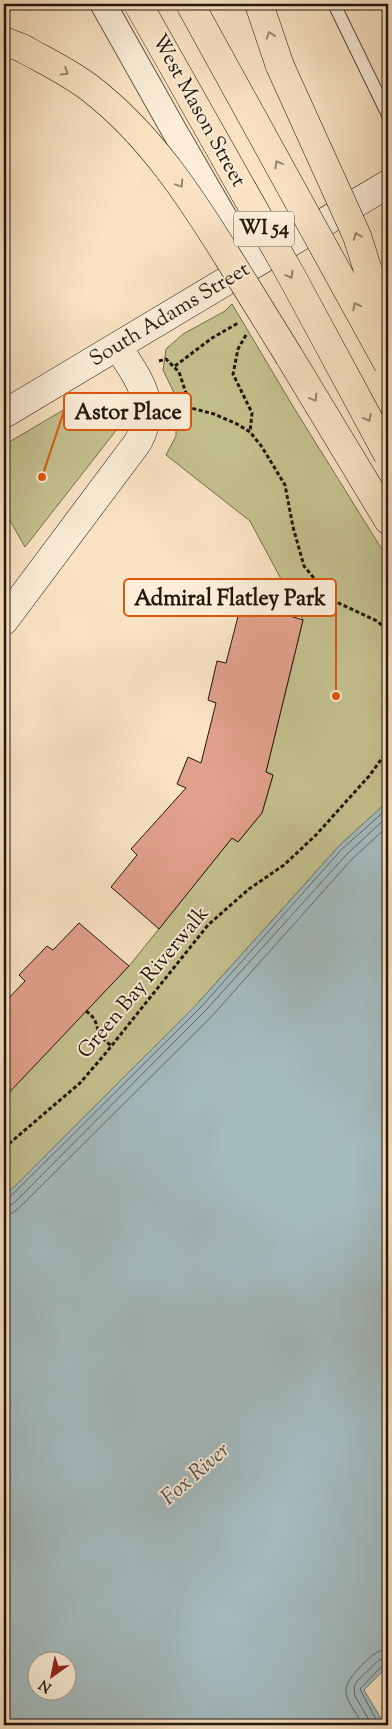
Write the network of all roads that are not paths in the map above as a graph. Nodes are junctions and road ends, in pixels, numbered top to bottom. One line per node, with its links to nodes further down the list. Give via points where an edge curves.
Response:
1 (103, 4): 9 (street)
2 (138, 4): 14 (main road, West Mason Street / WI 54, one-way to 14, bridge)
3 (190, 4): 12 (main road, West Mason Street / WI 54, one-way to 3, bridge)
4 (259, 4): 10 (main road, one-way to 4, bridge, via 357,236 280,66)
5 (334, 4): 7 (lane)
6 (13, 45): 15 (main road, one-way to 15, bridge, via 90,88 153,148 228,258)
7 (388, 115)
8 (388, 184): 9 (street, South Adams Street)
9 (252, 265): 11 (street, South Adams Street)
10 (388, 332)
11 (125, 358): 13 (street, South Adams Street); 16 (street, via 148,404 145,430)
12 (388, 364)
13 (4, 414)
14 (388, 455)
15 (388, 520)
16 (4, 621)

